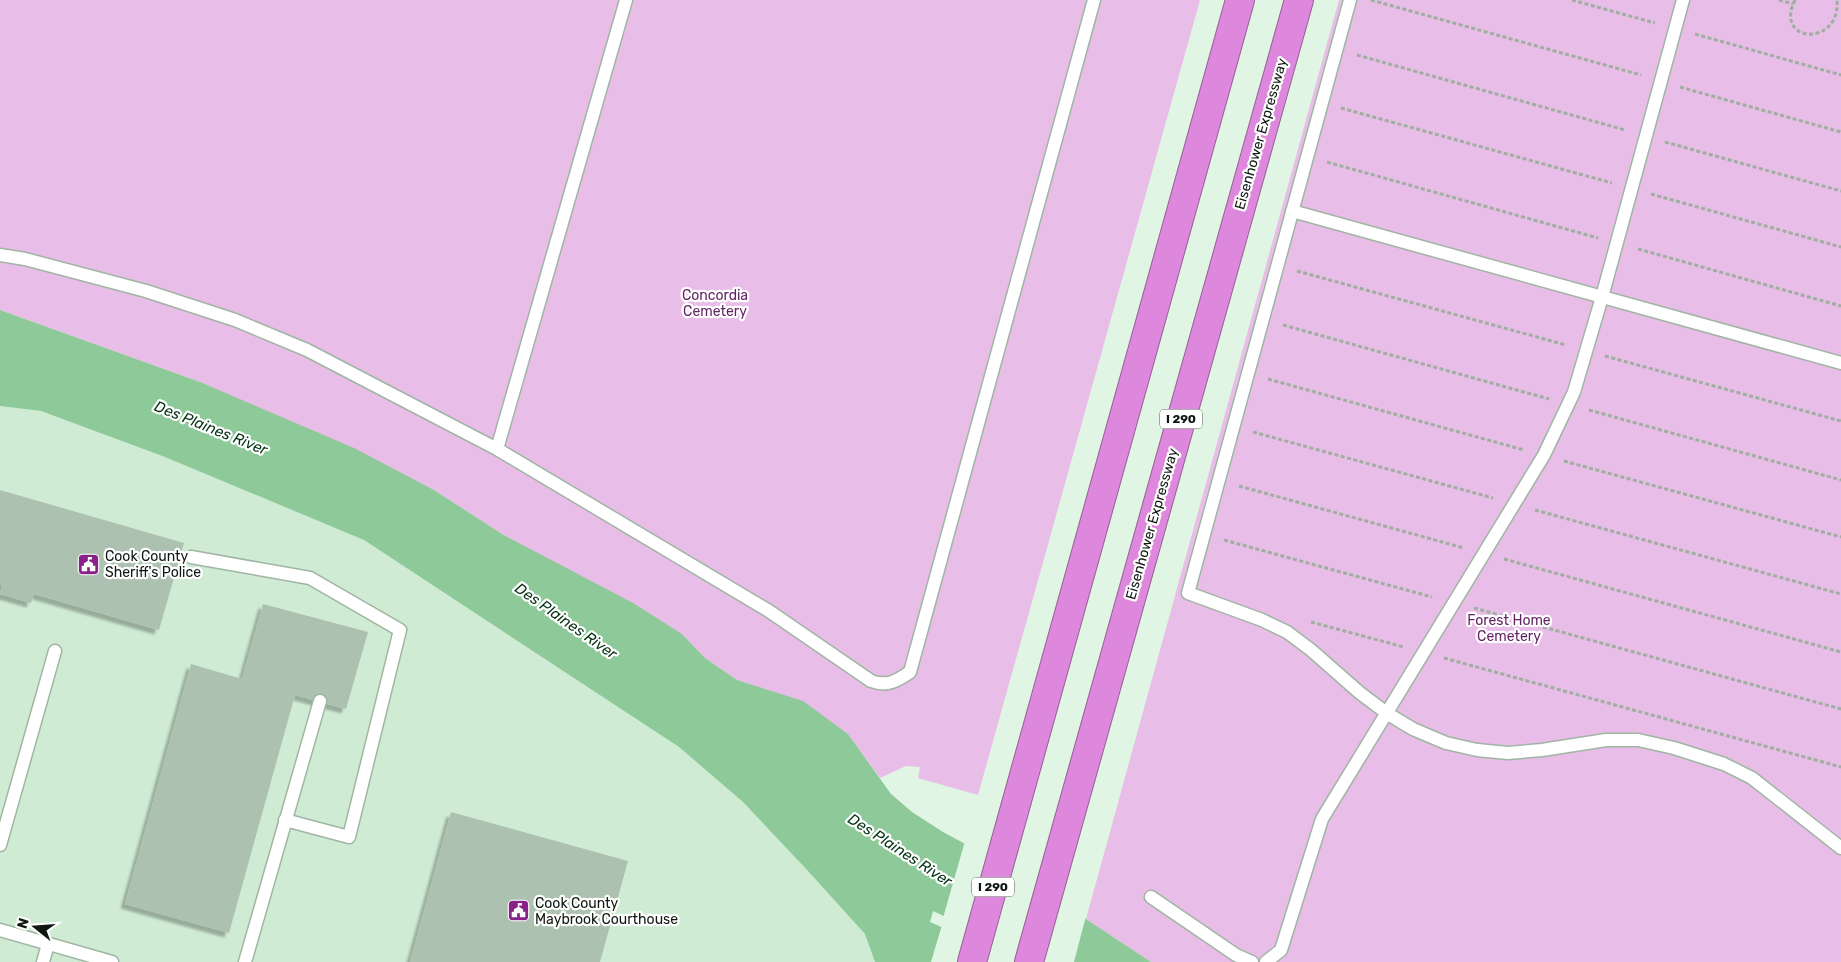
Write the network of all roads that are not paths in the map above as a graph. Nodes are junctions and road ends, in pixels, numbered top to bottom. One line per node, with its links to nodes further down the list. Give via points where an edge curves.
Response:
1 (626, 0): 11 (lane)
2 (1094, 0): 11 (lane, via 910,672 896,682 881,685 871,681 769,611)
3 (1240, 0): 25 (highway, I 290)
4 (1299, 0): 26 (highway, Eisenhower Expressway / I 290)
5 (1350, 0): 7 (lane)
6 (1682, 0): 9 (lane)
7 (1292, 211): 9 (lane); 15 (lane, via 1188,593 1286,632)
8 (0, 255): 11 (lane, via 146,291 235,320 307,350)
9 (1602, 296): 10 (lane); 15 (lane, via 1574,392 1547,449)
10 (1841, 363)
11 (497, 449)
12 (191, 557): 16 (lane, via 310,578 400,630 349,838)
13 (55, 651): 17 (lane)
14 (320, 702): 16 (lane)
15 (1388, 714): 18 (lane, via 1446,743 1477,750 1508,753 1606,740 1638,740 1674,748 1724,764 1752,778); 28 (lane, via 1322,819 1281,950)
16 (285, 820): 24 (lane)
17 (0, 845)
18 (1841, 848)
19 (1151, 897): 27 (lane, via 1236,955)
20 (0, 930): 21 (lane)
21 (48, 944): 22 (lane); 23 (lane)
22 (43, 962)
23 (112, 962)
24 (244, 962)
25 (972, 962)
26 (1029, 962)
27 (1252, 962)
28 (1266, 962)

